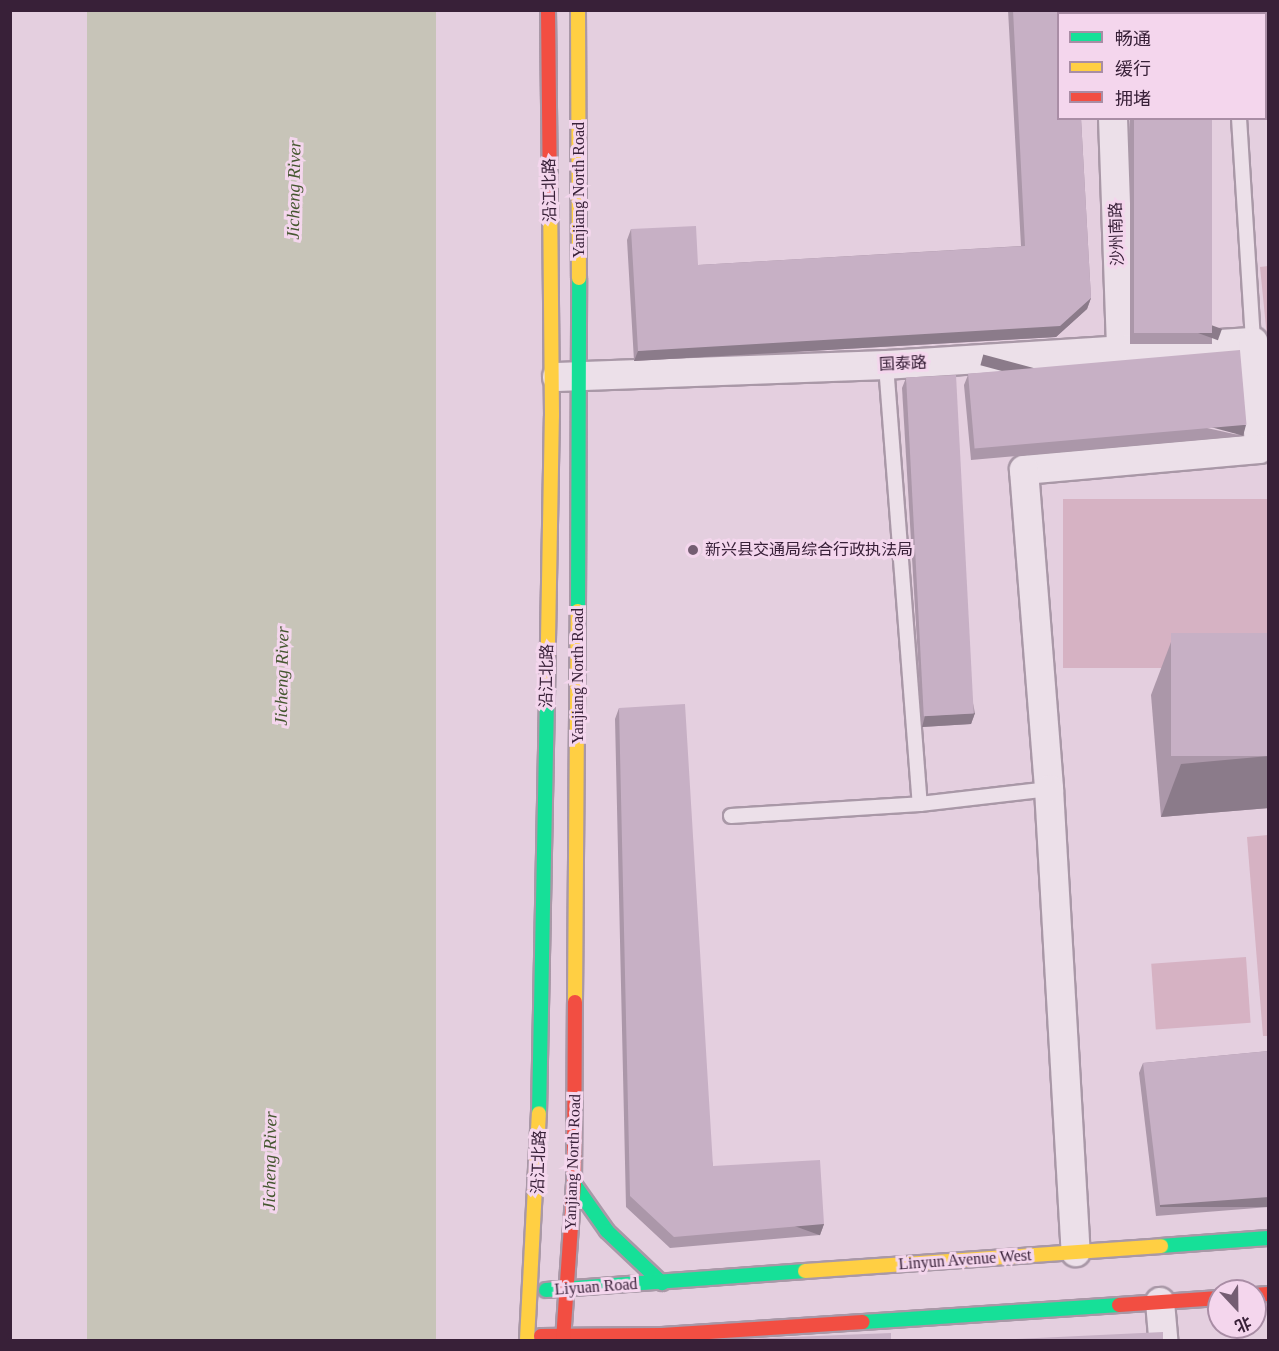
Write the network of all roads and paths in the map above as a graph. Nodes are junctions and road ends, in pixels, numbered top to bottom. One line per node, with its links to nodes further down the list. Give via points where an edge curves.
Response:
1 (548, 10): 8 (main road, 沿江北路)
2 (578, 10): 8 (main road, Yanjiang North Road)
3 (1113, 120): 6 (street, 沙州南路)
4 (1239, 120): 5 (lane)
5 (1253, 342): 6 (street, 国泰路); 9 (street, via 1259,449 1024,470)
6 (1121, 350): 7 (street, 国泰路)
7 (886, 365): 8 (street, 国泰路); 10 (lane)
8 (566, 377): 12 (main road, Yanjiang North Road); 17 (main road, 沿江北路, via 538,1189)
9 (1049, 789): 10 (lane); 14 (street)
10 (920, 804): 11 (lane)
11 (731, 816)
12 (574, 1184): 15 (main road, via 607,1231); 16 (main road, Yanjiang North Road)
13 (1269, 1238): 14 (main road, Linyun Avenue West)
14 (1076, 1252): 15 (main road, Linyun Avenue West)
15 (662, 1283): 16 (main road, Liyuan Road)
16 (567, 1289): 17 (main road, Liyuan Road); 22 (main road, Yanjiang North Road)
17 (531, 1291): 23 (main road, 沿江北路)
18 (1207, 1299): 19 (main road)
19 (1160, 1302): 20 (main road); 25 (street)
20 (909, 1330): 21 (main road)
21 (662, 1335): 22 (main road); 24 (main road)
22 (564, 1338): 23 (main road)
23 (527, 1339)
24 (643, 1341)
25 (1162, 1341)

